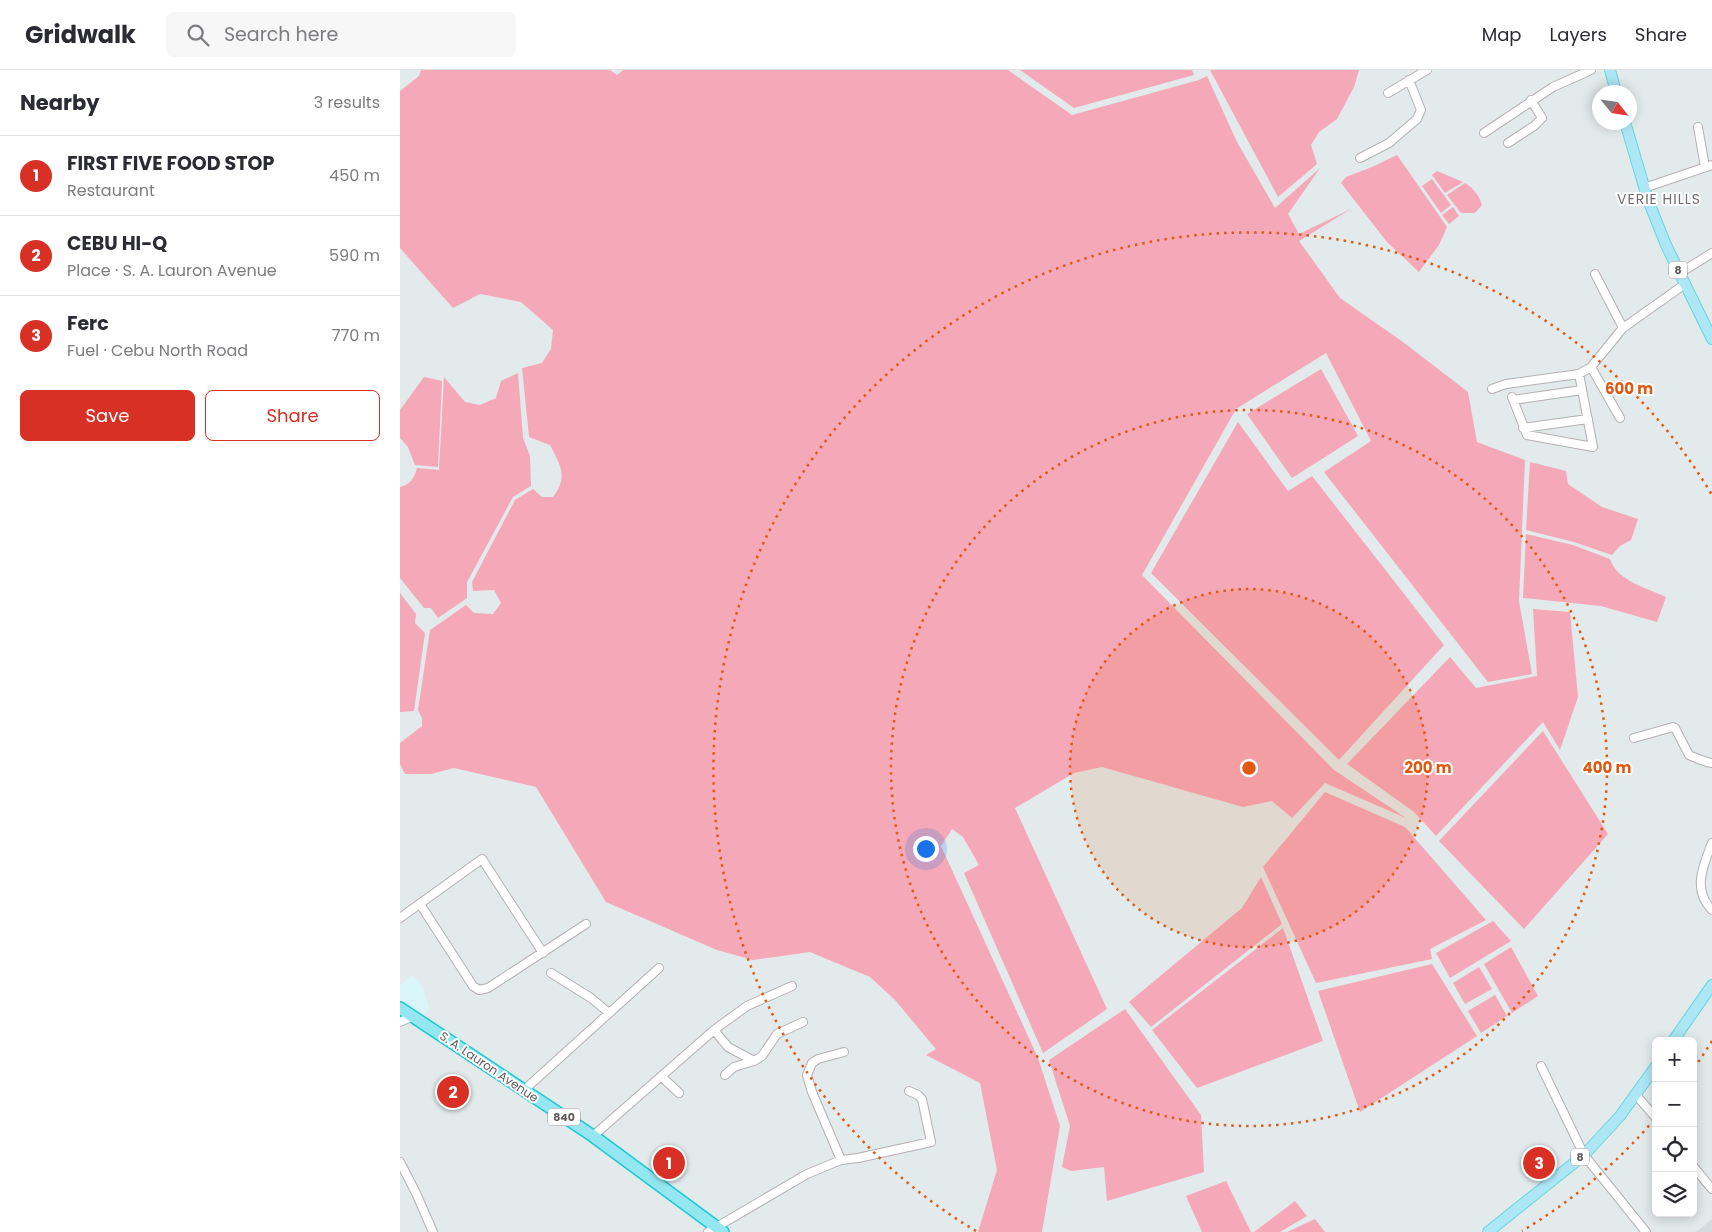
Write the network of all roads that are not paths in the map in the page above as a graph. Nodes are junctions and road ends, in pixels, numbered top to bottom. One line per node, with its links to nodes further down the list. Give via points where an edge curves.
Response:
1 (1427, 70): 4 (street)
2 (1591, 70): 7 (street)
3 (1612, 70): 5 (main road)
4 (1409, 80): 6 (street); 12 (street, via 1421,110 1417,119 1389,143)
5 (1615, 85)
6 (1388, 93)
7 (1531, 100): 10 (street); 11 (street, via 1542,118)
8 (1698, 128): 13 (street)
9 (1627, 130): 14 (main road, 8)
10 (1484, 133)
11 (1508, 143)
12 (1360, 158)
13 (1708, 166): 14 (street)
14 (1644, 188): 17 (main road, 8)
15 (1712, 245): 16 (street)
16 (1709, 255): 17 (street)
17 (1680, 273): 19 (main road, 8)
18 (1595, 274): 20 (street)
19 (1685, 284): 20 (street); 21 (main road, 8)
20 (1622, 328): 22 (street)
21 (1712, 338)
22 (1591, 367): 23 (street); 26 (street)
23 (1579, 374): 24 (street, via 1506,384); 25 (street)
24 (1492, 389)
25 (1582, 390): 27 (street); 28 (street, via 1513,399)
26 (1620, 418)
27 (1588, 419): 28 (street); 28 (street, via 1594,447 1527,435)
28 (1523, 428)
29 (1634, 738): 30 (street, via 1673,727 1689,755)
30 (1712, 763)
31 (1712, 843): 33 (street, via 1700,879 1703,900)
32 (420, 904): 34 (street); 36 (street, via 473,986 479,990 488,988); 36 (street, via 482,860)
33 (1712, 910)
34 (400, 918)
35 (586, 924): 36 (street)
36 (543, 953)
37 (659, 968): 42 (street)
38 (551, 973): 42 (street)
39 (1712, 984): 47 (main road)
40 (792, 986): 46 (street, via 747,1006)
41 (400, 1008): 43 (highway, S. A. Lauron Avenue / 840)
42 (609, 1013): 54 (street)
43 (413, 1016): 44 (street); 54 (highway, S. A. Lauron Avenue / 840)
44 (400, 1022)
45 (803, 1022): 49 (street, via 777,1034 762,1056)
46 (714, 1030): 49 (street, via 728,1047); 53 (street)
47 (1676, 1037)
48 (844, 1052): 61 (street, via 818,1058 807,1075)
49 (754, 1061): 52 (street, via 734,1066)
50 (1540, 1066): 60 (street)
51 (1652, 1072): 57 (main road, 8)
52 (725, 1075)
53 (662, 1077): 56 (street); 59 (street)
54 (524, 1091): 59 (highway, S. A. Lauron Avenue / 840)
55 (909, 1091): 61 (street, via 922,1099 931,1142)
56 (678, 1093)
57 (1636, 1095): 58 (street); 60 (main road, 8)
58 (1652, 1113)
59 (593, 1136): 66 (highway, S. A. Lauron Avenue / 840)
60 (1584, 1155): 68 (main road, 8); 69 (street)
61 (841, 1160): 66 (street, via 807,1174)
62 (400, 1162): 64 (street)
63 (1697, 1171): 65 (street)
64 (403, 1174): 67 (street)
65 (1712, 1189)
66 (716, 1230)
67 (433, 1232)
68 (1488, 1232)
69 (1646, 1232)

